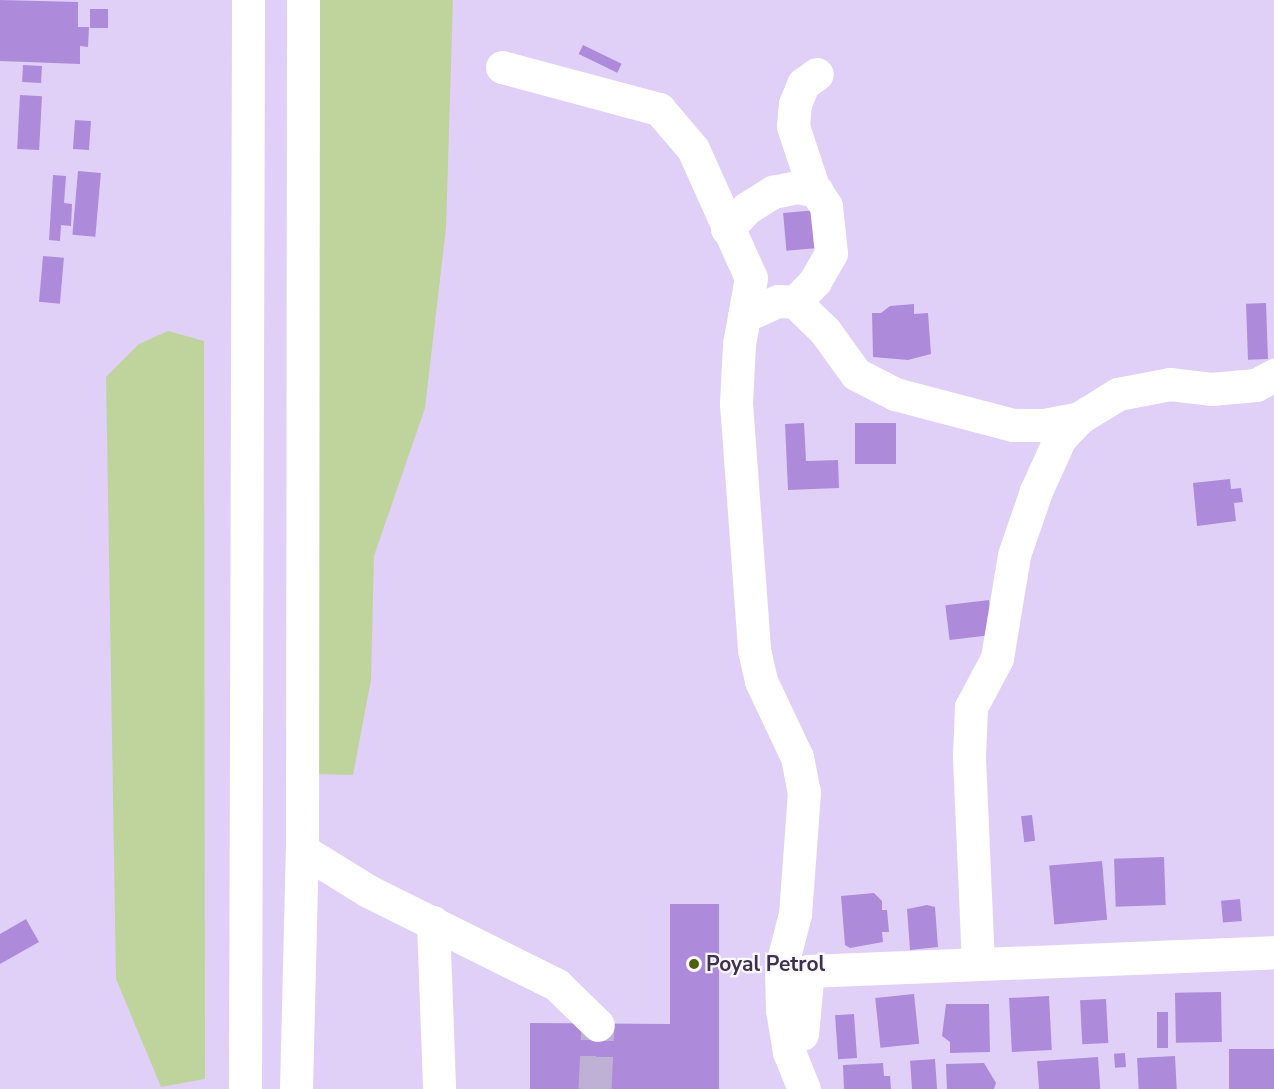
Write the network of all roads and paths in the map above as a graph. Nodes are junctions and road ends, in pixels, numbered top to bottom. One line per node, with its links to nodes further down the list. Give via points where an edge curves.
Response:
1 (248, 0): 18 (main road)
2 (303, 0): 13 (main road)
3 (502, 67): 6 (main road, via 659,109 693,149)
4 (817, 74): 5 (main road, via 803,84 795,104 793,126)
5 (816, 191): 6 (main road, via 798,187 773,192 747,208); 7 (main road, via 826,206 831,253 815,282)
6 (727, 229): 8 (main road, via 751,278)
7 (795, 302): 8 (main road, via 778,301); 12 (main road, via 825,331 856,374 895,394 1013,425 1044,425)
8 (744, 316): 21 (main road, via 736,403 754,650 761,681 796,758 804,792 795,914 781,968 789,1052)
9 (1274, 375): 10 (main road, via 1256,385)
10 (1211, 389): 11 (main road, via 1249,402); 12 (main road, via 1170,384 1118,394)
11 (1274, 404)
12 (1079, 418): 16 (main road, via 1060,438 1036,491 1014,555 997,658 971,707 969,755)
13 (302, 850): 14 (main road, via 368,891); 19 (main road)
14 (433, 922): 17 (main road, via 557,985); 20 (main road)
15 (1274, 952): 16 (main road)
16 (978, 964): 21 (main road, via 808,971 802,1044)
17 (598, 1025)
18 (245, 1089)
19 (296, 1089)
20 (439, 1089)
21 (806, 1089)

